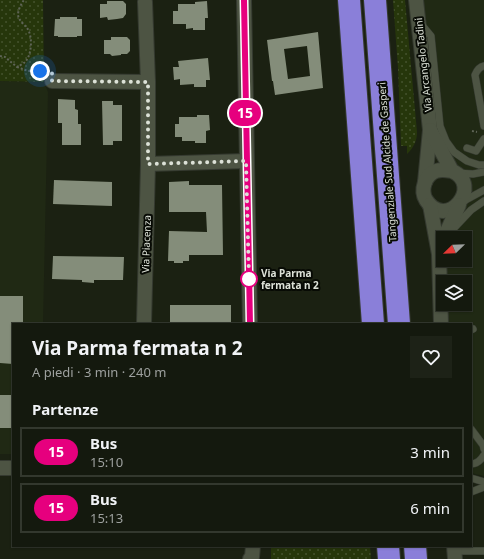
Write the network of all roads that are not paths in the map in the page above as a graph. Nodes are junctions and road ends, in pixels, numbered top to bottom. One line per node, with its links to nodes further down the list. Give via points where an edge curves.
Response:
1 (244, 0): 14 (street)
2 (350, 0): 30 (highway)
3 (375, 0): 31 (highway, Tangenziale Sud Alcide de Gasperi)
4 (416, 0): 6 (street, Via Arcangelo Tadini)
5 (145, 2): 9 (street, Via Piacenza)
6 (419, 21): 11 (street, Via Arcangelo Tadini); 16 (lane, via 431,36 440,126 446,141 454,152 467,161)
7 (484, 66): 10 (lane, via 477,70 476,75)
8 (52, 81): 9 (street)
9 (148, 82): 15 (street, Via Piacenza)
10 (484, 126)
11 (430, 130): 17 (street, Via Arcangelo Tadini); 19 (street, Via Arcangelo Tadini)
12 (484, 138): 13 (lane, via 476,151)
13 (467, 148)
14 (246, 161): 15 (street); 29 (street)
15 (148, 164): 28 (street, Via Piacenza)
16 (484, 165)
17 (454, 172): 18 (lane); 19 (street, via 436,171); 22 (street, Via Arcangelo Tadini, via 463,182 464,190)
18 (484, 172)
19 (425, 182): 23 (street, Via Arcangelo Tadini, via 423,192)
20 (484, 190): 22 (lane)
21 (484, 201): 26 (lane, via 459,221)
22 (459, 204): 23 (street, via 442,211); 25 (street, Via Arcangelo Tadini)
23 (430, 205): 24 (street, Via Arcangelo Tadini)
24 (437, 231)
25 (447, 231)
26 (452, 231)
27 (441, 267): 32 (street, Via Arcangelo Tadini)
28 (144, 323)
29 (250, 323)
30 (373, 323)
31 (399, 323)
32 (441, 323)
33 (472, 431): 34 (lane)
34 (484, 449)
35 (484, 455): 36 (lane, via 481,460)
36 (472, 464)
37 (0, 468): 38 (street)
38 (12, 468)
39 (472, 478): 40 (lane)
40 (484, 482)
41 (484, 487): 42 (lane)
42 (472, 492)
43 (253, 547): 48 (street)
44 (388, 547): 49 (highway)
45 (415, 547): 50 (highway)
46 (484, 551): 47 (lane)
47 (454, 552)
48 (250, 559)
49 (389, 559)
50 (416, 559)

